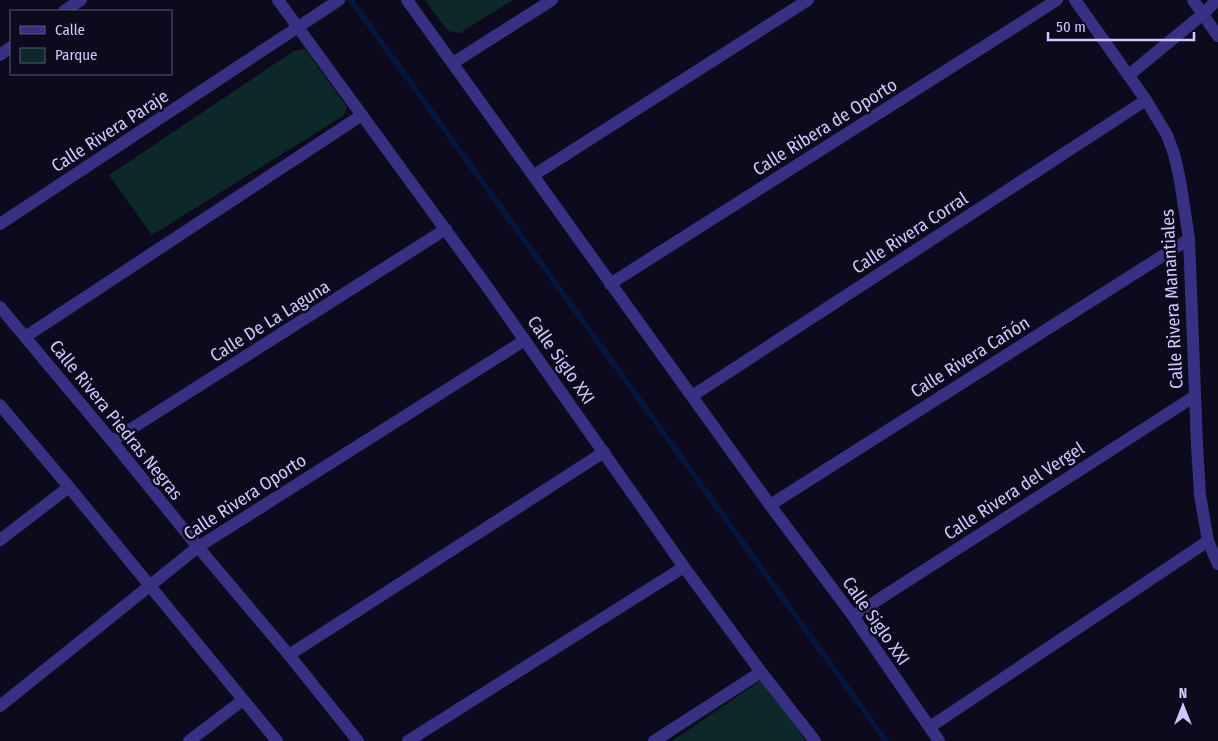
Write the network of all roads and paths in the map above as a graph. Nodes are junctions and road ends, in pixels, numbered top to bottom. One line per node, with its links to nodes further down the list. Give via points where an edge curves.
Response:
1 (81, 0): 11 (street)
2 (278, 0): 13 (street, Calle Siglo XXI)
3 (339, 0): 13 (street, Calle Rivera Paraje)
4 (407, 0): 15 (street, Calle Siglo XXI)
5 (552, 0): 15 (street)
6 (808, 0): 19 (street)
7 (1057, 0): 23 (street, Calle Ribera de Oporto)
8 (1075, 0): 16 (street, Calle Rivera Manantiales)
9 (1193, 0): 12 (street)
10 (1217, 0): 12 (street)
11 (66, 10)
12 (1203, 14): 14 (street); 16 (street)
13 (298, 28): 18 (street, Calle Siglo XXI); 20 (street, Calle Rivera Paraje)
14 (1218, 36)
15 (453, 63): 19 (street, Calle Siglo XXI)
16 (1129, 75): 17 (street, Calle Rivera Manantiales)
17 (1146, 100): 22 (street, Calle Rivera Manantiales, via 1167,135 1174,154); 27 (street, Calle Rivera Corral)
18 (362, 115): 21 (street, Calle Siglo XXI); 25 (street)
19 (534, 175): 23 (street, Calle Siglo XXI)
20 (0, 224)
21 (446, 229): 26 (street, Calle Siglo XXI); 30 (street, Calle De La Laguna)
22 (1189, 239): 28 (street, Calle Rivera Manantiales); 33 (street, Calle Rivera Cañón)
23 (610, 284): 27 (street, Calle Siglo XXI)
24 (0, 307): 25 (street, Calle Rivera Piedras Negras)
25 (24, 337): 30 (street, Calle Rivera Piedras Negras)
26 (525, 340): 31 (street, Calle Siglo XXI); 36 (street, Calle Rivera Oporto)
27 (692, 396): 33 (street, Calle Siglo XXI)
28 (1195, 396): 35 (street, Calle Rivera Manantiales, via 1200,495); 40 (street, Calle Rivera del Vergel)
29 (0, 405): 32 (street)
30 (112, 441): 36 (street, Calle Rivera Piedras Negras)
31 (604, 452): 38 (street, Calle Siglo XXI); 41 (street)
32 (69, 487): 34 (street); 39 (street)
33 (770, 505): 40 (street, Calle Siglo XXI)
34 (0, 540)
35 (1208, 541): 37 (street, Calle Rivera Manantiales); 45 (street)
36 (198, 547): 39 (street, Calle Rivera Oporto); 41 (street, Calle Rivera Piedras Negras)
37 (1218, 564)
38 (684, 567): 42 (street, Calle Siglo XXI); 49 (street)
39 (150, 586): 43 (street); 44 (street, Calle Rivera Oporto)
40 (853, 616): 45 (street, Calle Siglo XXI)
41 (289, 655): 48 (street, Calle Rivera Piedras Negras)
42 (761, 672): 50 (street); 51 (street, Calle Siglo XXI)
43 (243, 700): 46 (street); 47 (street)
44 (0, 706)
45 (930, 727): 52 (street, Calle Siglo XXI)
46 (189, 741)
47 (277, 741)
48 (358, 741)
49 (408, 741)
50 (654, 741)
51 (815, 741)
52 (939, 741)

